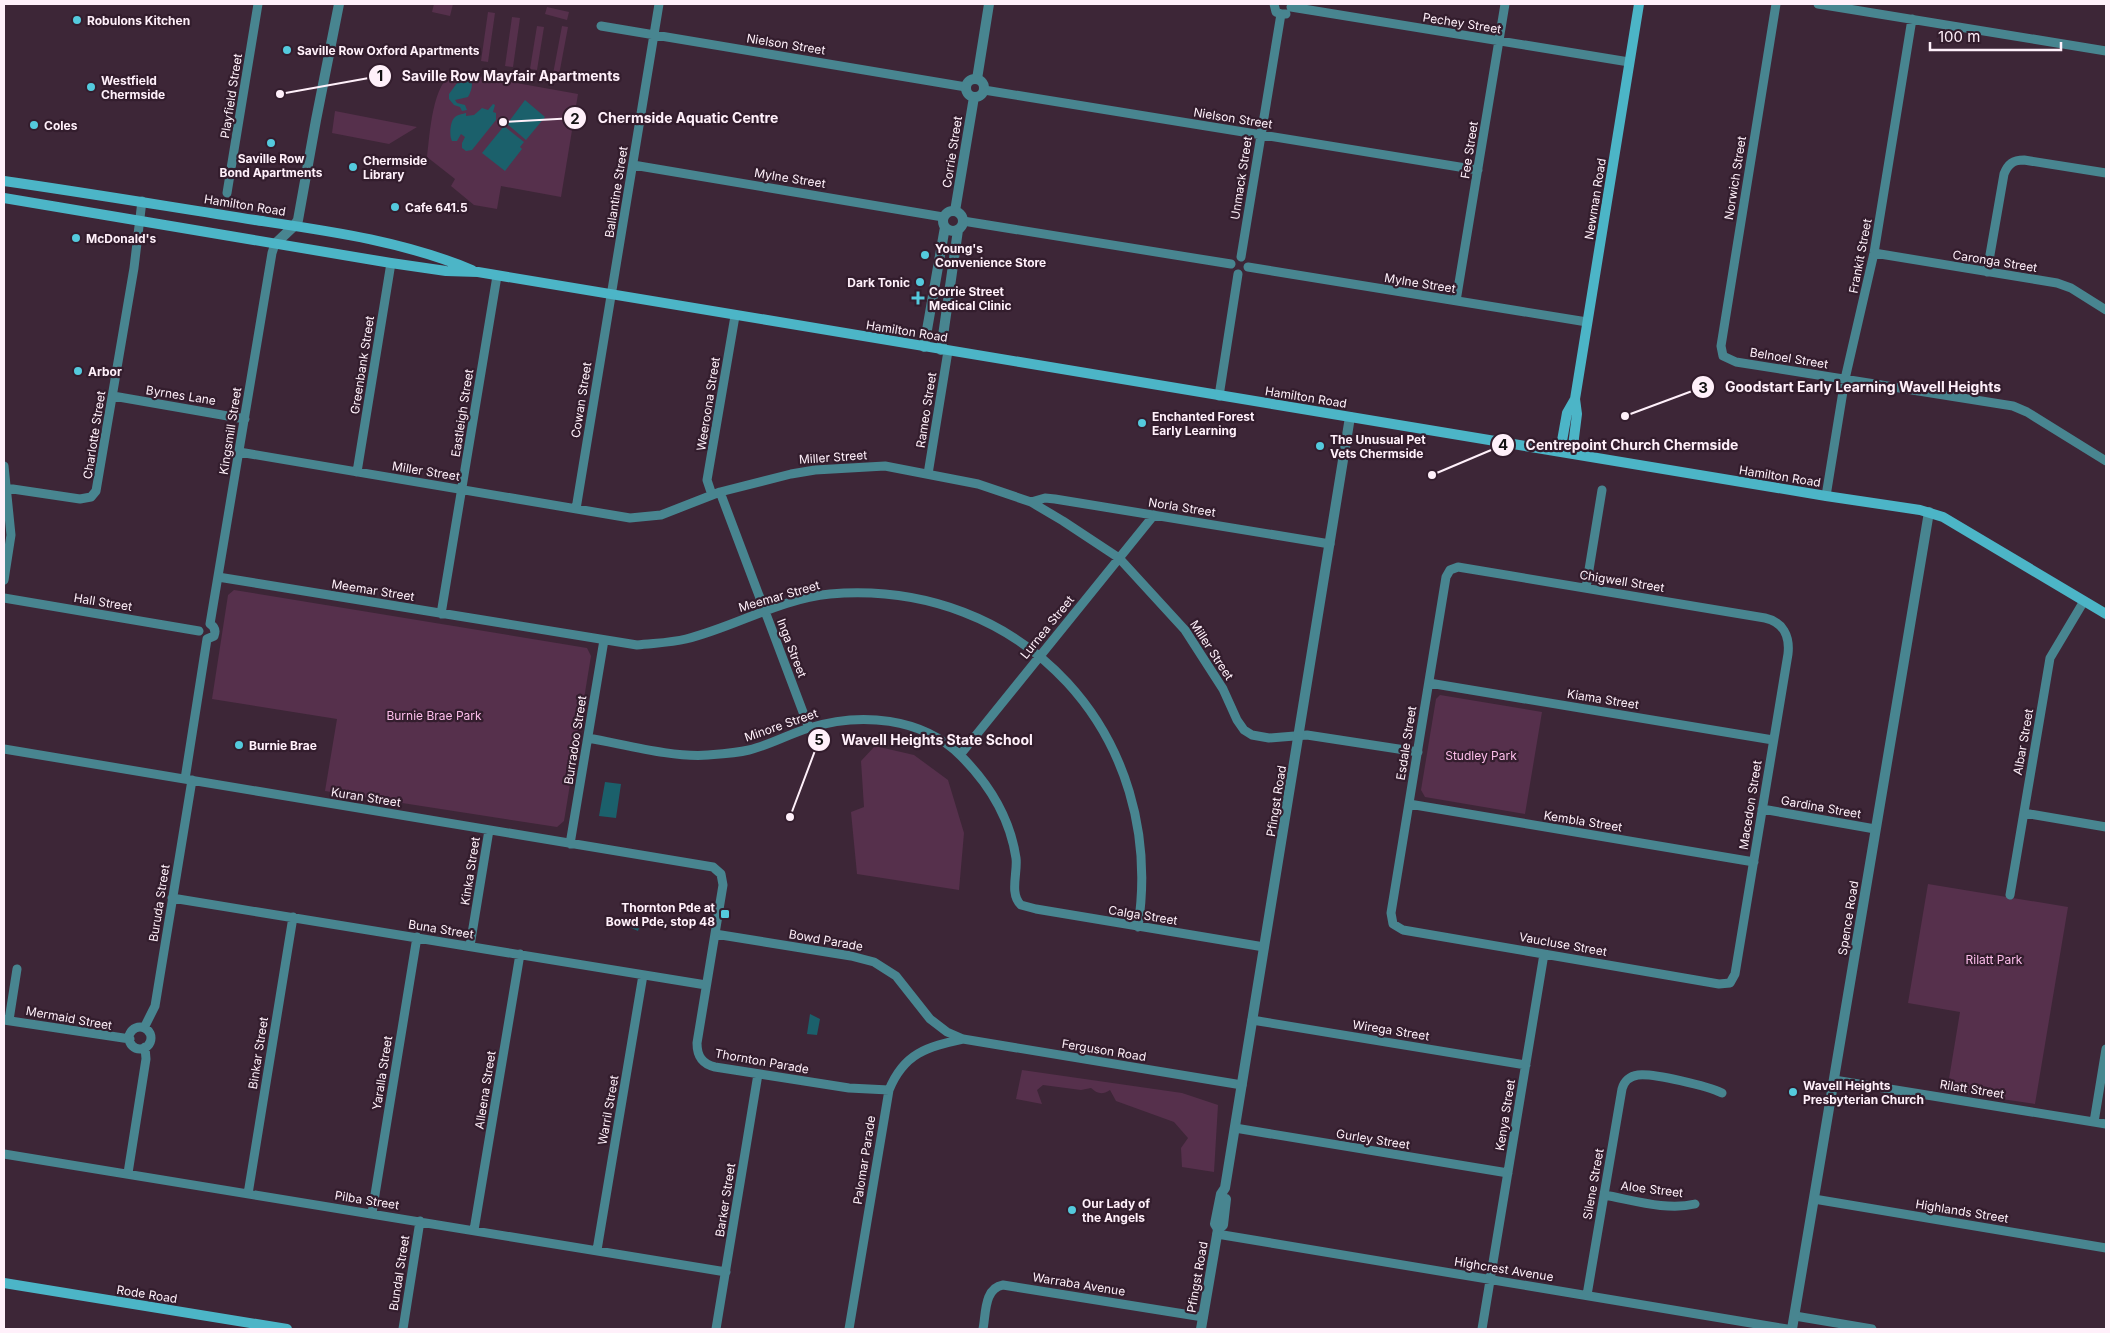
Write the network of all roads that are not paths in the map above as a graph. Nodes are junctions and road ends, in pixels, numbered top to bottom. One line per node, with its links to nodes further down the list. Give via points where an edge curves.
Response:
1 (258, 4): 27 (street, Playfield Street)
2 (339, 4): 34 (street, via 299,216)
3 (660, 4): 14 (street, Ballantine Street)
4 (989, 4): 18 (street)
5 (1273, 4): 11 (street, via 1274,10)
6 (1505, 4): 15 (street, Fee Street)
7 (1639, 4): 17 (main road, Newman Road)
8 (1776, 4): 52 (street, Norwich Street, via 1721,342)
9 (1818, 4): 12 (street)
10 (1291, 6): 11 (street, via 1286,14); 15 (street, Pechey Street)
11 (1281, 14): 22 (street, Unmack Street)
12 (1912, 19): 16 (street); 36 (street, Frankit Street)
13 (601, 26): 14 (street, Nielson Street)
14 (654, 35): 19 (street, Nielson Street); 23 (street, Ballantine Street)
15 (1499, 42): 17 (street, Pechey Street); 24 (street, Fee Street)
16 (2106, 51)
17 (1629, 62): 49 (main road, Newman Road)
18 (976, 80): 19 (street); 20 (street, via 983,84)
19 (966, 87): 21 (street)
20 (984, 90): 21 (street); 22 (street, Nielson Street)
21 (974, 97): 30 (street, Corrie Street)
22 (1261, 135): 24 (street, Nielson Street); 37 (street, Unmack Street)
23 (633, 165): 32 (street, Mylne Street); 45 (street, Ballantine Street)
24 (1478, 170): 46 (street, Fee Street)
25 (2106, 173): 42 (street, via 2024,160 2008,164)
26 (4, 181): 29 (main road, Hamilton Road)
27 (228, 193)
28 (4, 198): 31 (main road, Hamilton Road)
29 (142, 201): 31 (street, Charlotte Street); 34 (main road, Hamilton Road)
30 (955, 211): 32 (street, via 948,212); 33 (street, via 961,214)
31 (141, 221): 35 (main road, Hamilton Road); 54 (street, Charlotte Street)
32 (944, 222): 33 (street, via 949,230); 50 (street)
33 (960, 225): 39 (street); 51 (street)
34 (294, 226): 35 (street); 41 (main road, Hamilton Road, via 382,241)
35 (275, 244): 38 (main road, Hamilton Road); 58 (street, Kingsmill Street)
36 (1874, 253): 42 (street, Caronga Street); 53 (street, Frankit Street)
37 (1241, 257): 39 (street); 40 (street, via 1246,259)
38 (391, 263): 41 (main road, Hamilton Road); 64 (street, Greenbank Street)
39 (1231, 264): 43 (street, via 1233,272)
40 (1248, 267): 43 (street, via 1246,272); 46 (street, Mylne Street)
41 (478, 272): 44 (main road, Hamilton Road)
42 (1988, 272): 47 (street, Caronga Street, via 2064,285)
43 (1238, 274): 55 (street)
44 (497, 276): 45 (main road, Hamilton Road); 67 (street, Eastleigh Street)
45 (611, 295): 48 (main road, Hamilton Road); 72 (street, Cowan Street)
46 (1456, 301): 49 (street, Mylne Street)
47 (2106, 310)
48 (735, 316): 50 (main road, Hamilton Road); 69 (street, Weeroona Street, via 708,480)
49 (1588, 322): 56 (main road, Newman Road)
50 (924, 347): 51 (main road, Hamilton Road)
51 (944, 350): 55 (main road, Hamilton Road); 65 (street, Rameo Street)
52 (1723, 356): 53 (street, Belnoel Street, via 1736,362)
53 (1845, 379): 62 (street, Belnoel Street, via 2013,406); 70 (street, Frankit Street)
54 (113, 396): 58 (street, Byrnes Lane); 66 (street, Charlotte Street, via 98,486 91,497 80,499)
55 (1219, 396): 57 (main road, Hamilton Road)
56 (1575, 399): 60 (main road, Newman Road, via 1567,412); 61 (main road, Newman Road, via 1577,414)
57 (1350, 417): 60 (main road, Hamilton Road); 75 (street, Pfingst Road)
58 (245, 419): 59 (street, Kingsmill Street)
59 (239, 452): 64 (street, Miller Street); 78 (street, Kingsmill Street)
60 (1560, 452): 61 (main road, Hamilton Road)
61 (1572, 454): 70 (main road, Hamilton Road)
62 (2106, 460)
63 (4, 466): 66 (street)
64 (357, 472): 67 (street, Miller Street)
65 (928, 474): 69 (street, Miller Street, via 885,466 815,470 796,472); 71 (street, Miller Street, via 978,484)
66 (6, 488): 79 (street, via 11,535)
67 (462, 490): 72 (street, Miller Street); 84 (street, Eastleigh Street)
68 (1602, 490): 80 (street)
69 (716, 494): 72 (street, Miller Street, via 654,516 630,518); 83 (street, Inga Street)
70 (1826, 496): 73 (main road, Hamilton Road)
71 (1031, 502): 74 (street, Norla Street, via 1051,498); 76 (street, Miller Street)
72 (576, 509)
73 (1929, 512): 82 (main road, Hamilton Road, via 1954,522); 105 (street, Spence Road)
74 (1154, 515): 75 (street, Norla Street); 76 (street, Lurnea Street)
75 (1330, 544): 94 (street, Pfingst Road)
76 (1119, 558): 91 (street, Lurnea Street); 94 (street, Miller Street, via 1185,630 1223,689 1244,730 1263,738)
77 (1452, 568): 80 (street, Chigwell Street); 92 (street, Esdale Street, via 1446,577)
78 (218, 577): 84 (street, Meemar Street); 86 (street, Kingsmill Street)
79 (4, 580)
80 (1586, 588): 88 (street, Chigwell Street, via 1765,618 1777,622)
81 (4, 598): 87 (street, Hall Street)
82 (2084, 601): 85 (main road, Hamilton Road); 103 (street, Albar Street, via 2050,658)
83 (764, 611): 90 (street, Meemar Street, via 687,639 637,645); 91 (street, Meemar Street, via 829,594 884,593 936,602 985,621); 93 (street, Inga Street)
84 (441, 614): 90 (street, Meemar Street)
85 (2106, 614)
86 (210, 624): 87 (street, via 203,624); 89 (street, via 215,632)
87 (199, 630): 89 (street, via 200,636)
88 (1784, 630): 96 (street, Macedon Street, via 1789,647)
89 (207, 639): 100 (street)
90 (604, 640): 95 (street, Burradoo Street)
91 (1039, 657): 99 (street, Lurnea Street); 115 (street, Meemar Street, via 1076,692 1114,748 1121,767 1135,811 1142,855)
92 (1429, 683): 96 (street, Kiama Street); 98 (street, Esdale Street)
93 (809, 728): 95 (street, Minore Street, via 747,750 697,755); 99 (street, Minore Street, via 858,719 902,724 931,734)
94 (1299, 736): 98 (street, Miller Street); 119 (street, Pfingst Road)
95 (588, 738): 107 (street, Burradoo Street)
96 (1773, 740): 102 (street, Macedon Street)
97 (4, 749): 100 (street, Kuran Street)
98 (1418, 752): 101 (street, Esdale Street)
99 (960, 755): 112 (street, Minore Street, via 984,782 1012,833)
100 (188, 779): 106 (street, Kuran Street); 111 (street, Buruda Street)
101 (1409, 804): 108 (street, Kembla Street); 114 (street, Esdale Street)
102 (1762, 809): 105 (street, Gardina Street); 108 (street, Macedon Street)
103 (2024, 813): 104 (street); 110 (street, Albar Street)
104 (2106, 827)
105 (1875, 828): 137 (street, Spence Road)
106 (489, 830): 107 (street, Kuran Street); 118 (street, Kinka Street)
107 (570, 844): 109 (street, Kuran Street, via 710,866)
108 (1754, 862): 124 (street, Macedon Street, via 1736,974)
109 (721, 874): 116 (street, Thornton Parade, via 723,885)
110 (2010, 895)
111 (172, 898): 113 (street, Buna Street); 128 (street, Buruda Street, via 154,1010)
112 (1018, 903): 115 (street, Calga Street, via 1029,908)
113 (293, 917): 117 (street, Buna Street); 147 (street, Binkar Street)
114 (1393, 924): 121 (street, Vaucluse Street, via 1403,930)
115 (1138, 927): 119 (street, Calga Street)
116 (715, 934): 125 (street, Thornton Parade); 130 (street, Bowd Parade, via 874,962 896,976 930,1019)
117 (417, 938): 118 (street, Buna Street); 151 (street, Yaralla Street)
118 (470, 946): 120 (street, Buna Street)
119 (1264, 947): 127 (street, Pfingst Road)
120 (520, 954): 123 (street, Buna Street); 153 (street, Alleena Street)
121 (1544, 954): 124 (street, Vaucluse Street, via 1719,984); 133 (street, Kenya Street)
122 (17, 969): 126 (street)
123 (643, 975): 125 (street, Buna Street); 156 (street, Warril Street)
124 (1730, 983)
125 (706, 985): 135 (street, Thornton Parade, via 697,1043 700,1057 710,1066)
126 (6, 1020): 129 (street, Mermaid Street)
127 (1252, 1020): 133 (street, Wirega Street); 138 (street, Pfingst Road)
128 (144, 1028): 129 (street, via 134,1030); 131 (street, via 151,1036)
129 (130, 1039): 131 (street, via 135,1047)
130 (963, 1039): 138 (street, Ferguson Road); 139 (street, Palomar Parade, via 934,1045 916,1054 901,1067)
131 (145, 1047): 145 (street, via 146,1059)
132 (2106, 1049): 141 (street)
133 (1526, 1065): 146 (street, Kenya Street)
134 (1623, 1070): 136 (street)
135 (758, 1074): 139 (street, Thornton Parade, via 849,1088); 157 (street, Barker Street)
136 (1628, 1078): 140 (street, via 1644,1075 1706,1086); 148 (street, Silene Street, via 1622,1089)
137 (1834, 1080): 141 (street, Rilatt Street); 149 (street, Spence Road)
138 (1242, 1085): 143 (street, Pfingst Road)
139 (889, 1090): 166 (street, Palomar Parade)
140 (1722, 1093)
141 (2094, 1122): 142 (street, Rilatt Street)
142 (2106, 1124)
143 (1235, 1128): 146 (street, Gurley Street); 154 (street, Pfingst Road, via 1225,1188 1223,1225)
144 (4, 1154): 145 (street, Pilba Street)
145 (128, 1173): 147 (street, Pilba Street)
146 (1508, 1173): 158 (street, Kenya Street)
147 (248, 1194): 151 (street, Pilba Street)
148 (1604, 1195): 150 (street, Aloe Street, via 1672,1206); 160 (street, Silene Street)
149 (1814, 1199): 155 (street, Highlands Street); 161 (street, Spence Road)
150 (1695, 1204)
151 (372, 1213): 152 (street, Pilba Street)
152 (420, 1221): 153 (street, Pilba Street); 164 (street, Bundal Street)
153 (474, 1230): 156 (street, Pilba Street)
154 (1218, 1231): 158 (street, Highcrest Avenue); 162 (street, Pfingst Road)
155 (2106, 1248)
156 (597, 1250): 157 (street, Pilba Street)
157 (726, 1272): 165 (street, Barker Street)
158 (1490, 1279): 160 (street, Highcrest Avenue); 169 (street, Kenya Street)
159 (4, 1282): 163 (main road, Rode Road)
160 (1587, 1295): 170 (street, Highcrest Avenue)
161 (1794, 1316): 171 (street, Spence Road); 172 (street)
162 (1203, 1317): 167 (street, Warraba Avenue, via 1003,1285 993,1289 989,1296); 168 (street, Pfingst Road)
163 (287, 1329)
164 (403, 1329)
165 (716, 1329)
166 (849, 1329)
167 (983, 1329)
168 (1201, 1329)
169 (1482, 1329)
170 (1787, 1329)
171 (1792, 1329)
172 (1872, 1329)

